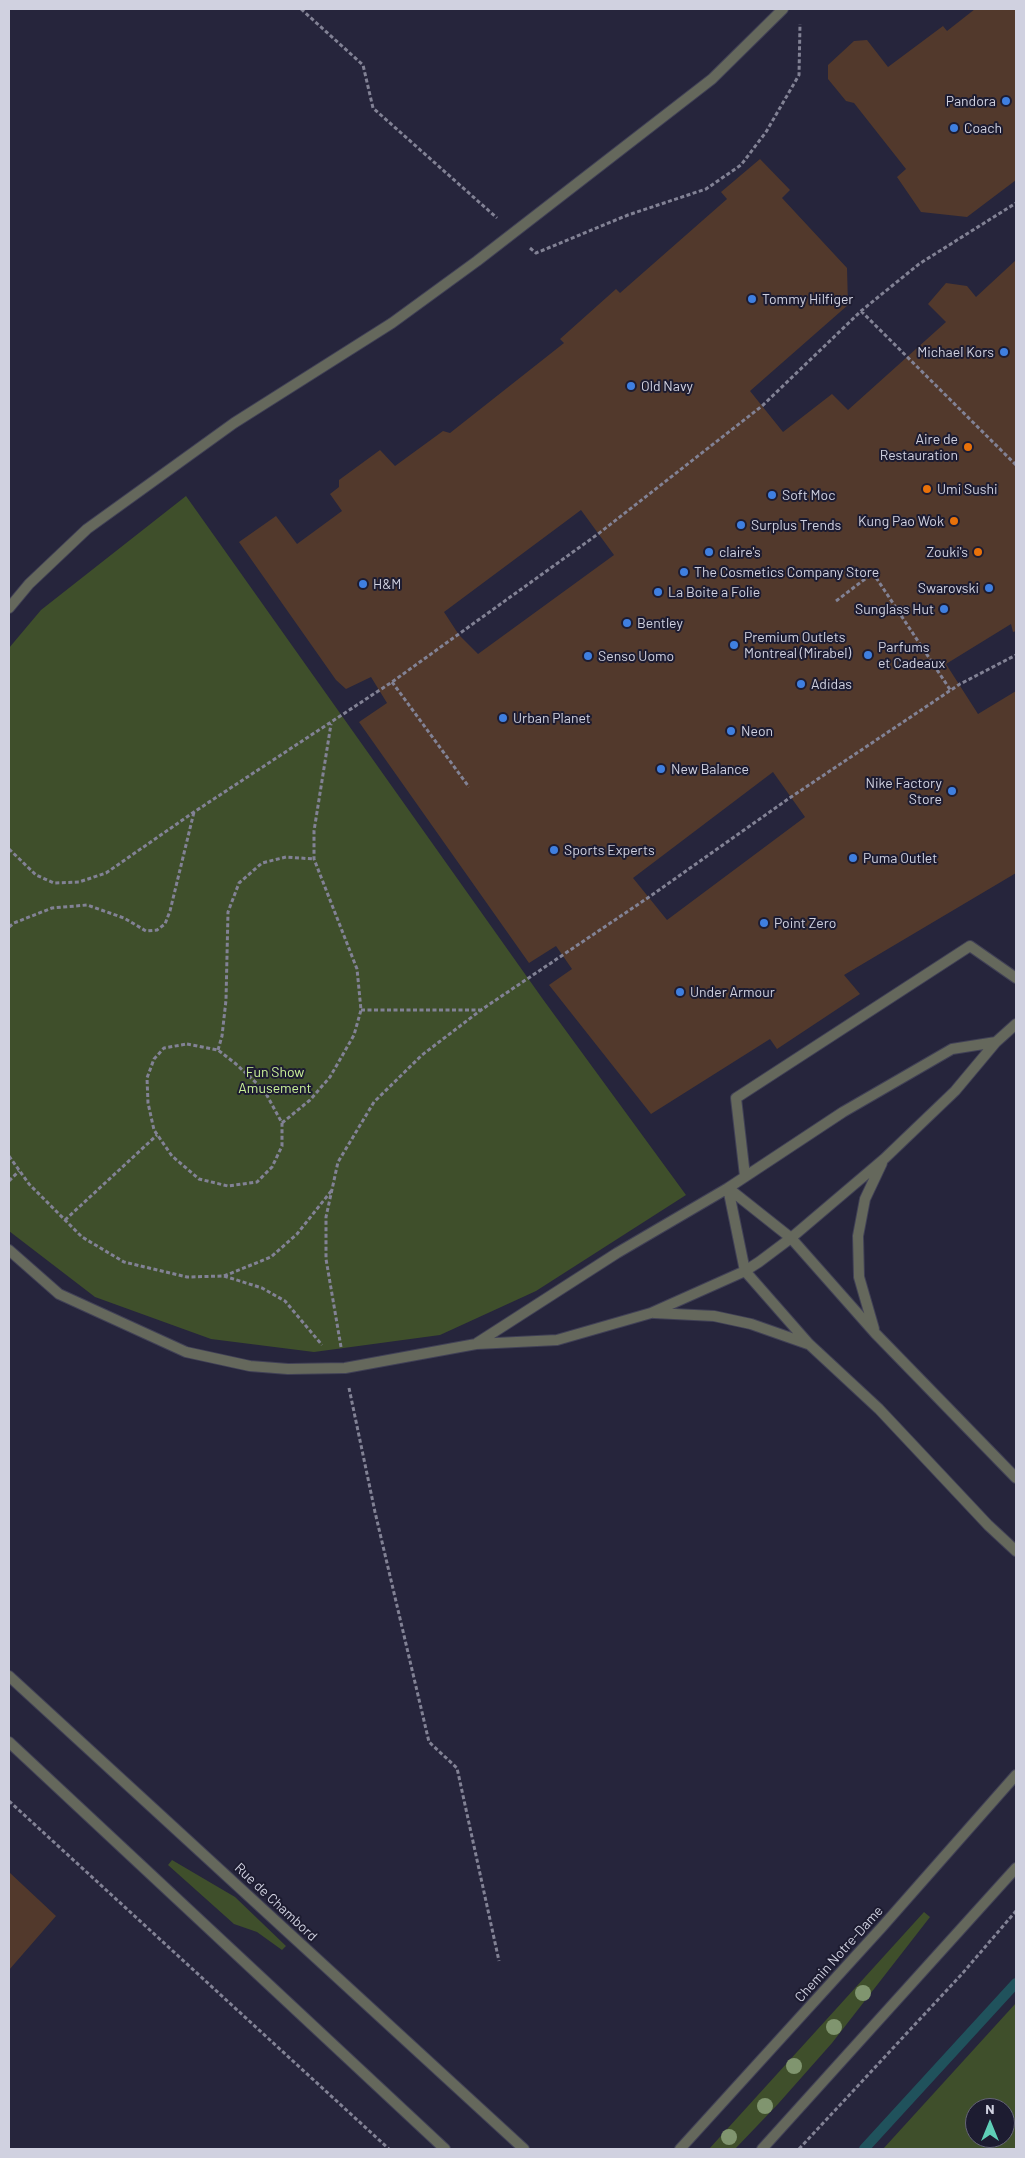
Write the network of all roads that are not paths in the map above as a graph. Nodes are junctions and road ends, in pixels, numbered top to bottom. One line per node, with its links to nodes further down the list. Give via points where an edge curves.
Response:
1 (783, 9): 2 (street, via 712,79 514,234 392,323 234,423 87,530 29,584)
2 (9, 608)
3 (1016, 978): 7 (street, via 970,946 736,1098)
4 (1016, 1024): 5 (street)
5 (996, 1042): 6 (street, via 955,1091); 7 (street, via 952,1049 843,1112)
6 (884, 1159): 9 (street); 13 (street, via 865,1199 858,1236 859,1277)
7 (745, 1176): 8 (street)
8 (728, 1188): 9 (street); 11 (street); 14 (street)
9 (791, 1238): 11 (street); 13 (street)
10 (9, 1250): 14 (street, via 59,1294 186,1352 250,1366 345,1368)
11 (745, 1271): 12 (street); 15 (street)
12 (651, 1312): 14 (street, via 557,1340); 15 (street, via 714,1316 751,1324)
13 (875, 1333): 16 (street)
14 (476, 1344)
15 (808, 1344): 17 (street, via 879,1409)
16 (1016, 1478)
17 (1016, 1551)
18 (9, 1676): 23 (street, Rue de Chambord)
19 (9, 1742): 22 (street)
20 (1016, 1775): 24 (street, Chemin Notre-Dame)
21 (1016, 1868): 25 (street)
22 (444, 2149)
23 (524, 2149)
24 (680, 2149)
25 (762, 2149)

